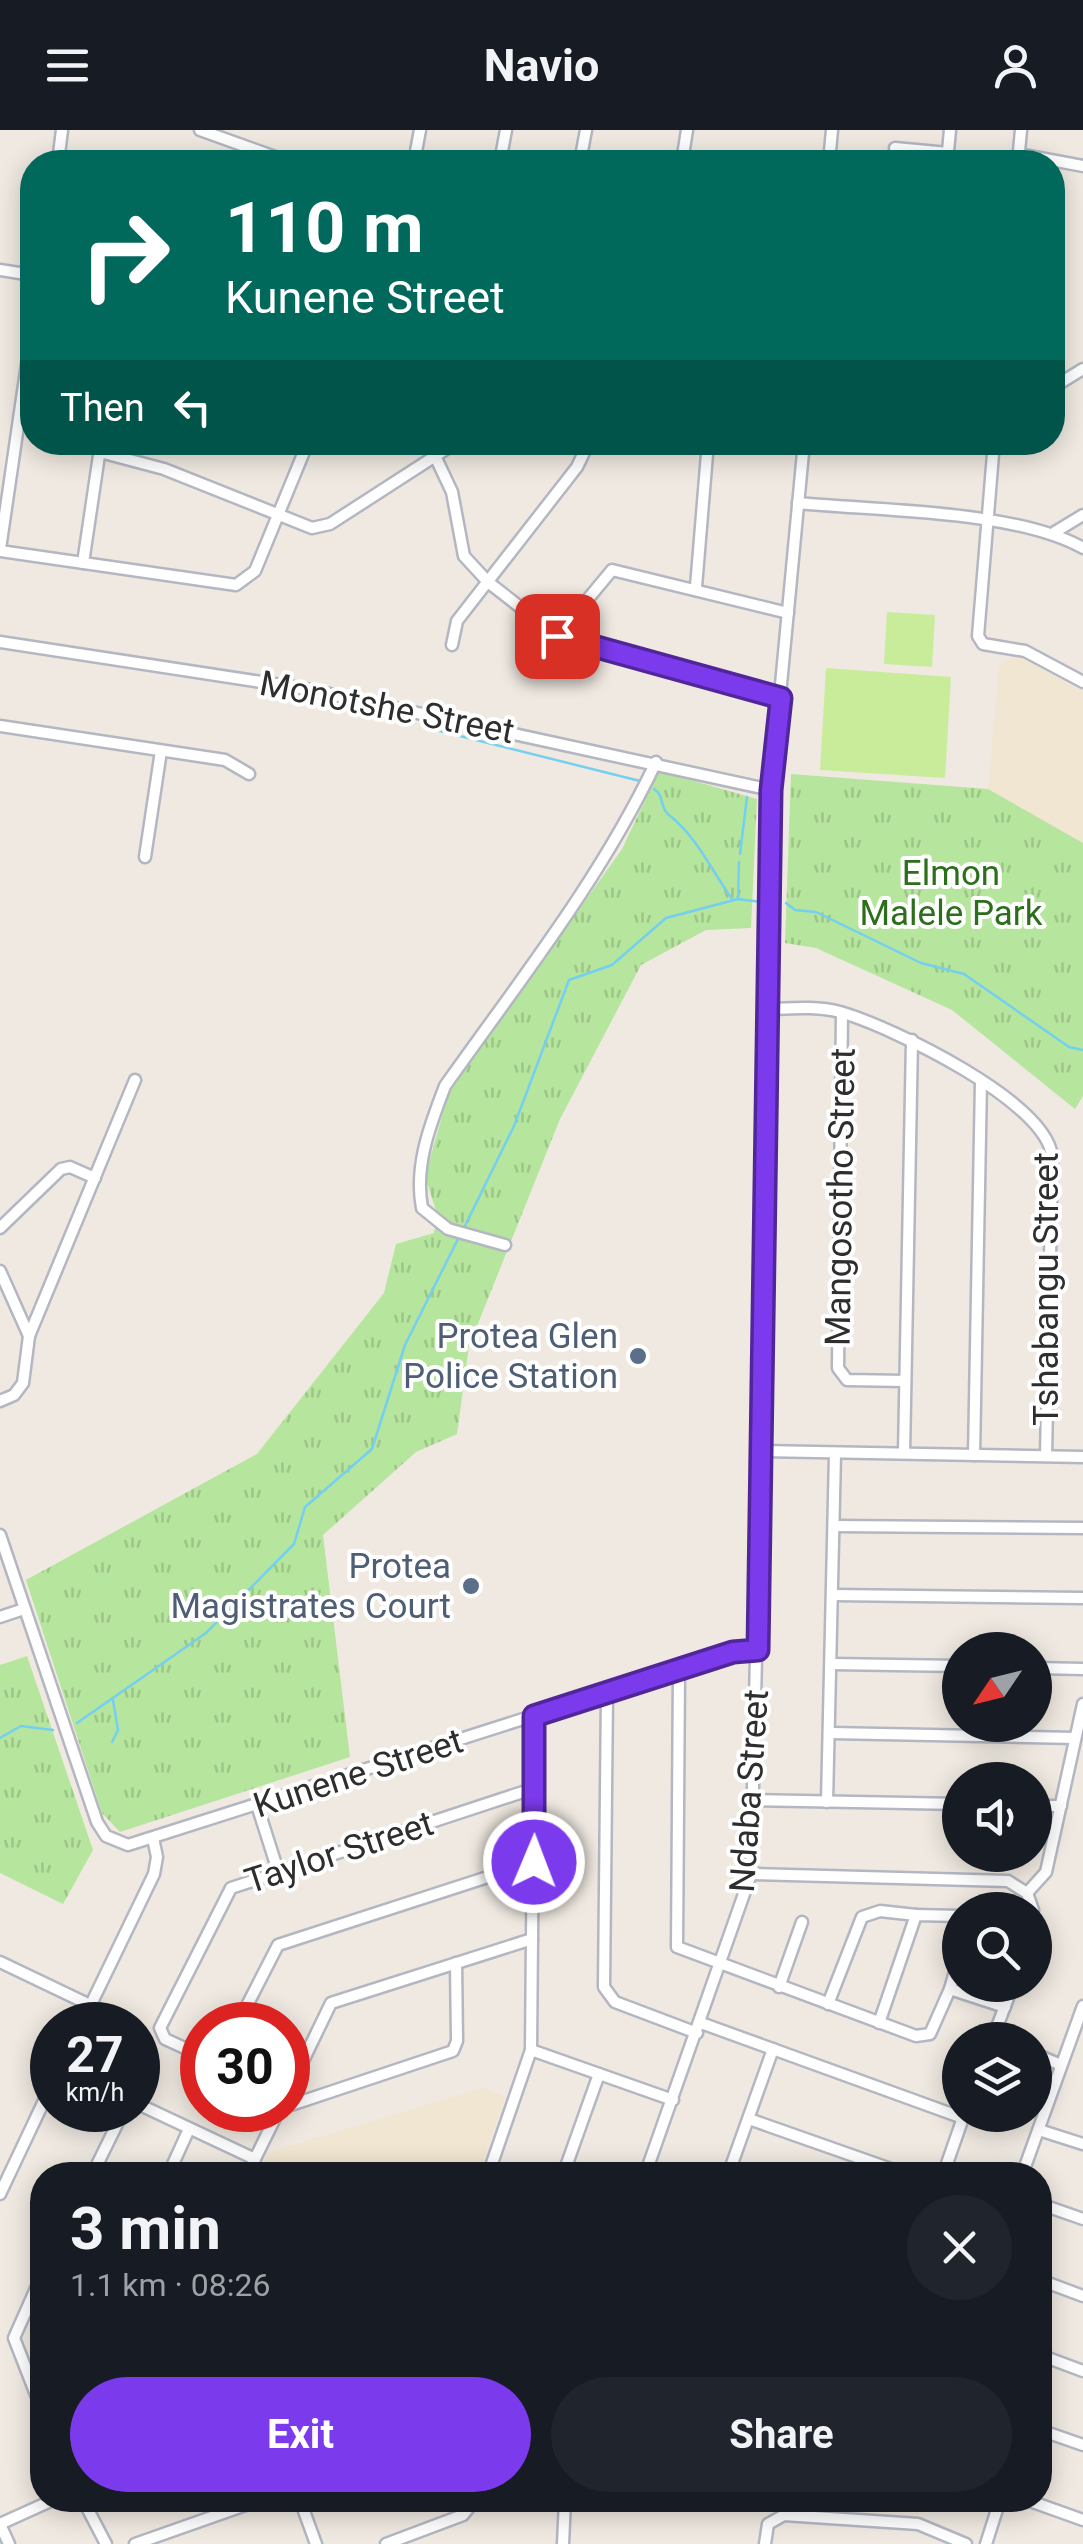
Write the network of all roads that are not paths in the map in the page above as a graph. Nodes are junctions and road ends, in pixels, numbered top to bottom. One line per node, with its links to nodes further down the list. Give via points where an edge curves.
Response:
1 (200, 130): 3 (street)
2 (894, 148): 4 (street)
3 (256, 150)
4 (905, 150)
5 (20, 412): 20 (street)
6 (99, 455): 21 (street)
7 (124, 455): 16 (street)
8 (303, 455): 16 (street)
9 (583, 455): 22 (street)
10 (707, 455): 23 (street)
11 (803, 455): 14 (street, Ndaba Street)
12 (993, 455): 17 (street)
13 (435, 456): 16 (street, via 330,524 302,528); 22 (street, via 452,492 464,556)
14 (798, 502): 17 (street); 24 (street, Ndaba Street)
15 (1083, 514): 18 (street)
16 (277, 518): 21 (street, via 255,570 236,584)
17 (987, 521): 18 (street); 29 (street, via 980,640 1025,651)
18 (1055, 532): 19 (street)
19 (1083, 548)
20 (0, 550): 21 (street)
21 (83, 563)
22 (488, 582): 25 (street); 27 (street, via 457,621)
23 (696, 588): 24 (street); 25 (street, via 612,570)
24 (788, 612): 30 (street, Ndaba Street)
25 (557, 636): 28 (street); 30 (street)
26 (0, 642): 33 (street, Monotshe Street, via 307,689)
27 (452, 644)
28 (534, 664)
29 (1083, 682)
30 (781, 698): 35 (street, Ndaba Street)
31 (0, 726): 32 (street)
32 (161, 751): 34 (street, via 225,760); 36 (street)
33 (656, 762): 35 (street, Monotshe Street); 44 (street, via 592,881 445,1086 422,1158 422,1208 448,1228)
34 (249, 774)
35 (771, 790): 37 (street, Ndaba Street)
36 (144, 857)
37 (771, 1009): 38 (street, Tshabangu Street); 49 (street, Ndaba Street)
38 (842, 1012): 39 (street, Tshabangu Street); 47 (street, Mangosotho Street, via 838,1368 847,1380)
39 (912, 1040): 41 (street, Tshabangu Street); 47 (street)
40 (135, 1080): 42 (street)
41 (981, 1081): 52 (street); 53 (street, Tshabangu Street, via 1050,1145)
42 (95, 1178): 43 (street, via 63,1168); 46 (street)
43 (0, 1228)
44 (505, 1245)
45 (0, 1270): 46 (street)
46 (29, 1336): 48 (street, via 22,1386)
47 (905, 1381): 50 (street)
48 (0, 1401)
49 (762, 1451): 51 (street); 62 (street, Ndaba Street)
50 (904, 1453): 51 (street); 52 (street)
51 (835, 1454): 55 (street)
52 (974, 1455): 53 (street)
53 (1046, 1456): 54 (street)
54 (1083, 1456)
55 (834, 1526): 56 (street); 58 (street)
56 (1083, 1528)
57 (0, 1535): 60 (street)
58 (833, 1595): 59 (street); 63 (street)
59 (1083, 1598)
60 (24, 1608): 61 (street); 80 (street, via 102,1832 128,1845)
61 (0, 1617)
62 (758, 1650): 67 (street, Kunene Street); 74 (street, Ndaba Street)
63 (831, 1664): 64 (street); 71 (street)
64 (942, 1666)
65 (1052, 1668): 66 (street)
66 (1083, 1669)
67 (679, 1670): 68 (street, Kunene Street); 92 (street, via 674,1941 683,1952)
68 (607, 1693): 70 (street, Kunene Street); 105 (street, via 605,1990 615,2002)
69 (1083, 1704): 72 (street)
70 (534, 1716): 73 (street); 77 (street, Kunene Street)
71 (831, 1733): 72 (street); 75 (street)
72 (1075, 1738): 79 (street)
73 (534, 1788): 81 (street); 82 (street, Taylor Street)
74 (754, 1800): 75 (street); 83 (street, Ndaba Street)
75 (827, 1802): 76 (street)
76 (942, 1804)
77 (257, 1805): 80 (street, Kunene Street); 82 (street)
78 (1052, 1806): 79 (street)
79 (1060, 1806): 85 (street, via 1045,1876)
80 (154, 1838): 95 (street, via 154,1874)
81 (534, 1862): 89 (street); 96 (street, via 278,1945)
82 (278, 1871): 106 (street, Taylor Street, via 228,1890 162,2022 164,2037)
83 (751, 1874): 84 (street, via 1008,1880); 92 (street, Ndaba Street)
84 (1026, 1892)
85 (1028, 1892)
86 (916, 1915): 87 (street); 100 (street, via 880,1911 862,1917); 104 (street)
87 (942, 1916)
88 (802, 1922): 93 (street, Ndaba Street)
89 (532, 1940): 91 (street); 109 (street)
90 (0, 1962): 94 (street)
91 (456, 1963): 107 (street, via 331,2002); 114 (street, via 453,2050)
92 (722, 1965): 93 (street); 105 (street, Ndaba Street)
93 (778, 1987): 100 (street)
94 (84, 2002)
95 (91, 2002)
96 (250, 2002)
97 (944, 2002): 104 (street, via 927,2037)
98 (989, 2002): 102 (street)
99 (1007, 2002): 102 (street)
100 (828, 2004): 104 (street)
101 (1083, 2006): 111 (street)
102 (1005, 2007): 103 (street)
103 (1000, 2022)
104 (879, 2023)
105 (699, 2028): 108 (street); 115 (street, Ndaba Street)
106 (180, 2045)
107 (310, 2046)
108 (773, 2049): 116 (street); 117 (street)
109 (531, 2050): 112 (street); 131 (street)
110 (1052, 2061): 111 (street)
111 (1061, 2065): 113 (street)
112 (599, 2074): 115 (street); 132 (street)
113 (1052, 2090)
114 (310, 2099)
115 (673, 2100): 133 (street, Ndaba Street)
116 (942, 2108)
117 (749, 2119): 134 (street); 135 (street)
118 (30, 2131): 138 (street)
119 (113, 2132): 128 (street)
120 (189, 2132): 129 (street)
121 (196, 2132): 127 (street)
122 (268, 2132): 127 (street)
123 (958, 2132): 136 (street)
124 (1037, 2132): 137 (street)
125 (1044, 2132): 126 (street)
126 (1083, 2144)
127 (255, 2159): 130 (street)
128 (98, 2162)
129 (174, 2162)
130 (254, 2162)
131 (492, 2162)
132 (568, 2162)
133 (650, 2162)
134 (733, 2162)
135 (871, 2162)
136 (948, 2162)
137 (1027, 2162)
138 (0, 2194)
139 (1052, 2208): 140 (street)
140 (1083, 2219)
141 (1052, 2284): 142 (street)
142 (1083, 2296)
143 (30, 2302): 146 (street, via 14,2338)
144 (1052, 2360): 145 (street)
145 (1083, 2370)
146 (30, 2379)
147 (1052, 2434): 148 (street)
148 (1083, 2445)
149 (1052, 2509): 157 (street)
150 (30, 2510): 158 (street)
151 (89, 2512): 160 (street)
152 (226, 2512): 161 (street)
153 (304, 2512): 162 (street)
154 (466, 2512): 163 (street)
155 (564, 2512): 164 (street)
156 (996, 2512): 167 (street)
157 (1083, 2520)
158 (0, 2524): 159 (street)
159 (9, 2544)
160 (106, 2544)
161 (134, 2544)
162 (316, 2544)
163 (386, 2544)
164 (563, 2544)
165 (765, 2544): 166 (street, via 769,2522 784,2516 918,2524)
166 (966, 2544)
167 (986, 2544)

